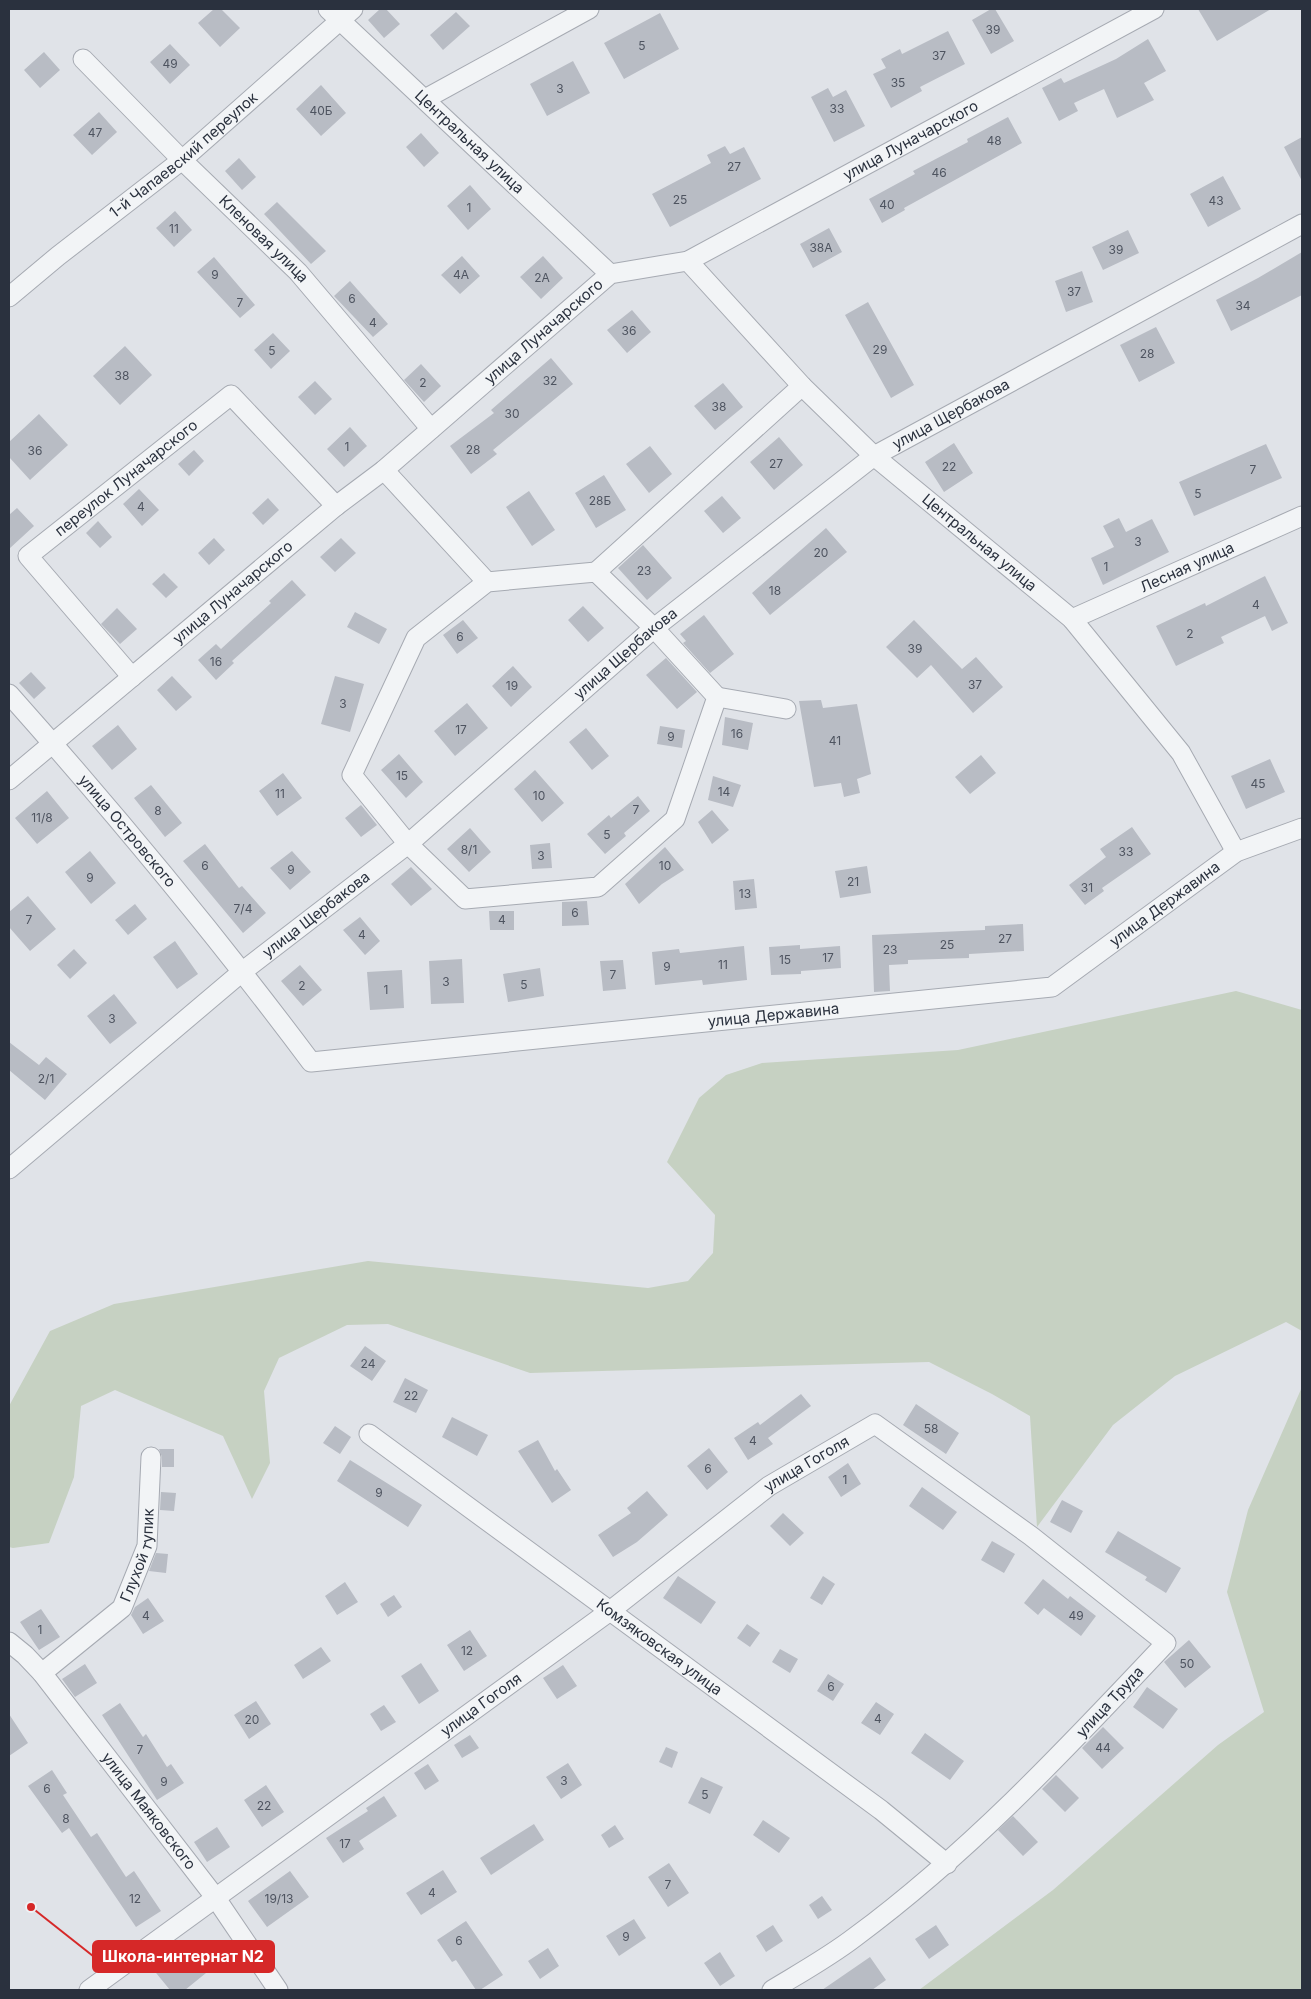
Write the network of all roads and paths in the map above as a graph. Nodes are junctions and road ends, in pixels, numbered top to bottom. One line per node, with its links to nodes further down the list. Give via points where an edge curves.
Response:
1 (589, 9): 5 (street)
2 (1154, 9): 8 (street, улица Луначарского)
3 (340, 13): 5 (street, Центральная улица); 6 (street, 1-й Чапаевский переулок)
4 (83, 59): 6 (street, Кленовая улица)
5 (424, 99): 9 (street, Центральная улица)
6 (182, 160): 10 (street, 1-й Чапаевский переулок); 12 (street, Кленовая улица, via 298,272)
7 (1302, 224): 13 (street, улица Щербакова)
8 (688, 261): 9 (street, улица Луначарского); 11 (street, Центральная улица)
9 (610, 274): 12 (street, улица Луначарского)
10 (9, 297)
11 (802, 386): 13 (street, Центральная улица); 17 (street)
12 (432, 428): 14 (street, улица Луначарского)
13 (874, 456): 19 (street, Центральная улица); 20 (street, улица Щербакова)
14 (384, 470): 15 (street, улица Луначарского); 18 (street)
15 (336, 506): 21 (street, улица Луначарского); 21 (street, переулок Луначарского, via 231,395 28,556)
16 (1302, 516): 19 (street, Лесная улица)
17 (596, 572): 18 (street); 20 (street)
18 (487, 582): 28 (street, via 416,638 352,775)
19 (1072, 619): 29 (street, Центральная улица, via 1181,753)
20 (654, 628): 23 (street); 28 (street, улица Щербакова)
21 (132, 677): 25 (street, улица Луначарского)
22 (9, 694): 25 (street, улица Островского)
23 (717, 697): 24 (street); 28 (street, via 675,819 598,887 465,899)
24 (786, 709)
25 (53, 743): 26 (street, улица Луначарского); 30 (street, улица Островского)
26 (9, 780)
27 (1302, 828): 29 (street, улица Державина)
28 (408, 844): 30 (street, улица Щербакова)
29 (1236, 852): 30 (street, улица Державина, via 1052,987 311,1062)
30 (243, 971): 31 (street, улица Щербакова)
31 (13, 1159)
32 (875, 1424): 35 (street, улица Гоголя, via 769,1486); 38 (street, улица Труда, via 1031,1536 1166,1643 1058,1758)
33 (369, 1434): 35 (street, Комзяковская улица)
34 (151, 1457): 37 (street, Глухой тупик, via 146,1546 122,1608)
35 (610, 1611): 38 (street, Комзяковская улица, via 881,1810); 39 (street, улица Гоголя)
36 (9, 1642): 37 (street, улица Маяковского)
37 (42, 1673): 39 (street, улица Маяковского)
38 (946, 1864): 42 (street, улица Труда, via 854,1938)
39 (215, 1897): 40 (street, улица Гоголя); 41 (street, улица Маяковского)
40 (89, 1990)
41 (278, 1990)
42 (772, 1990)

